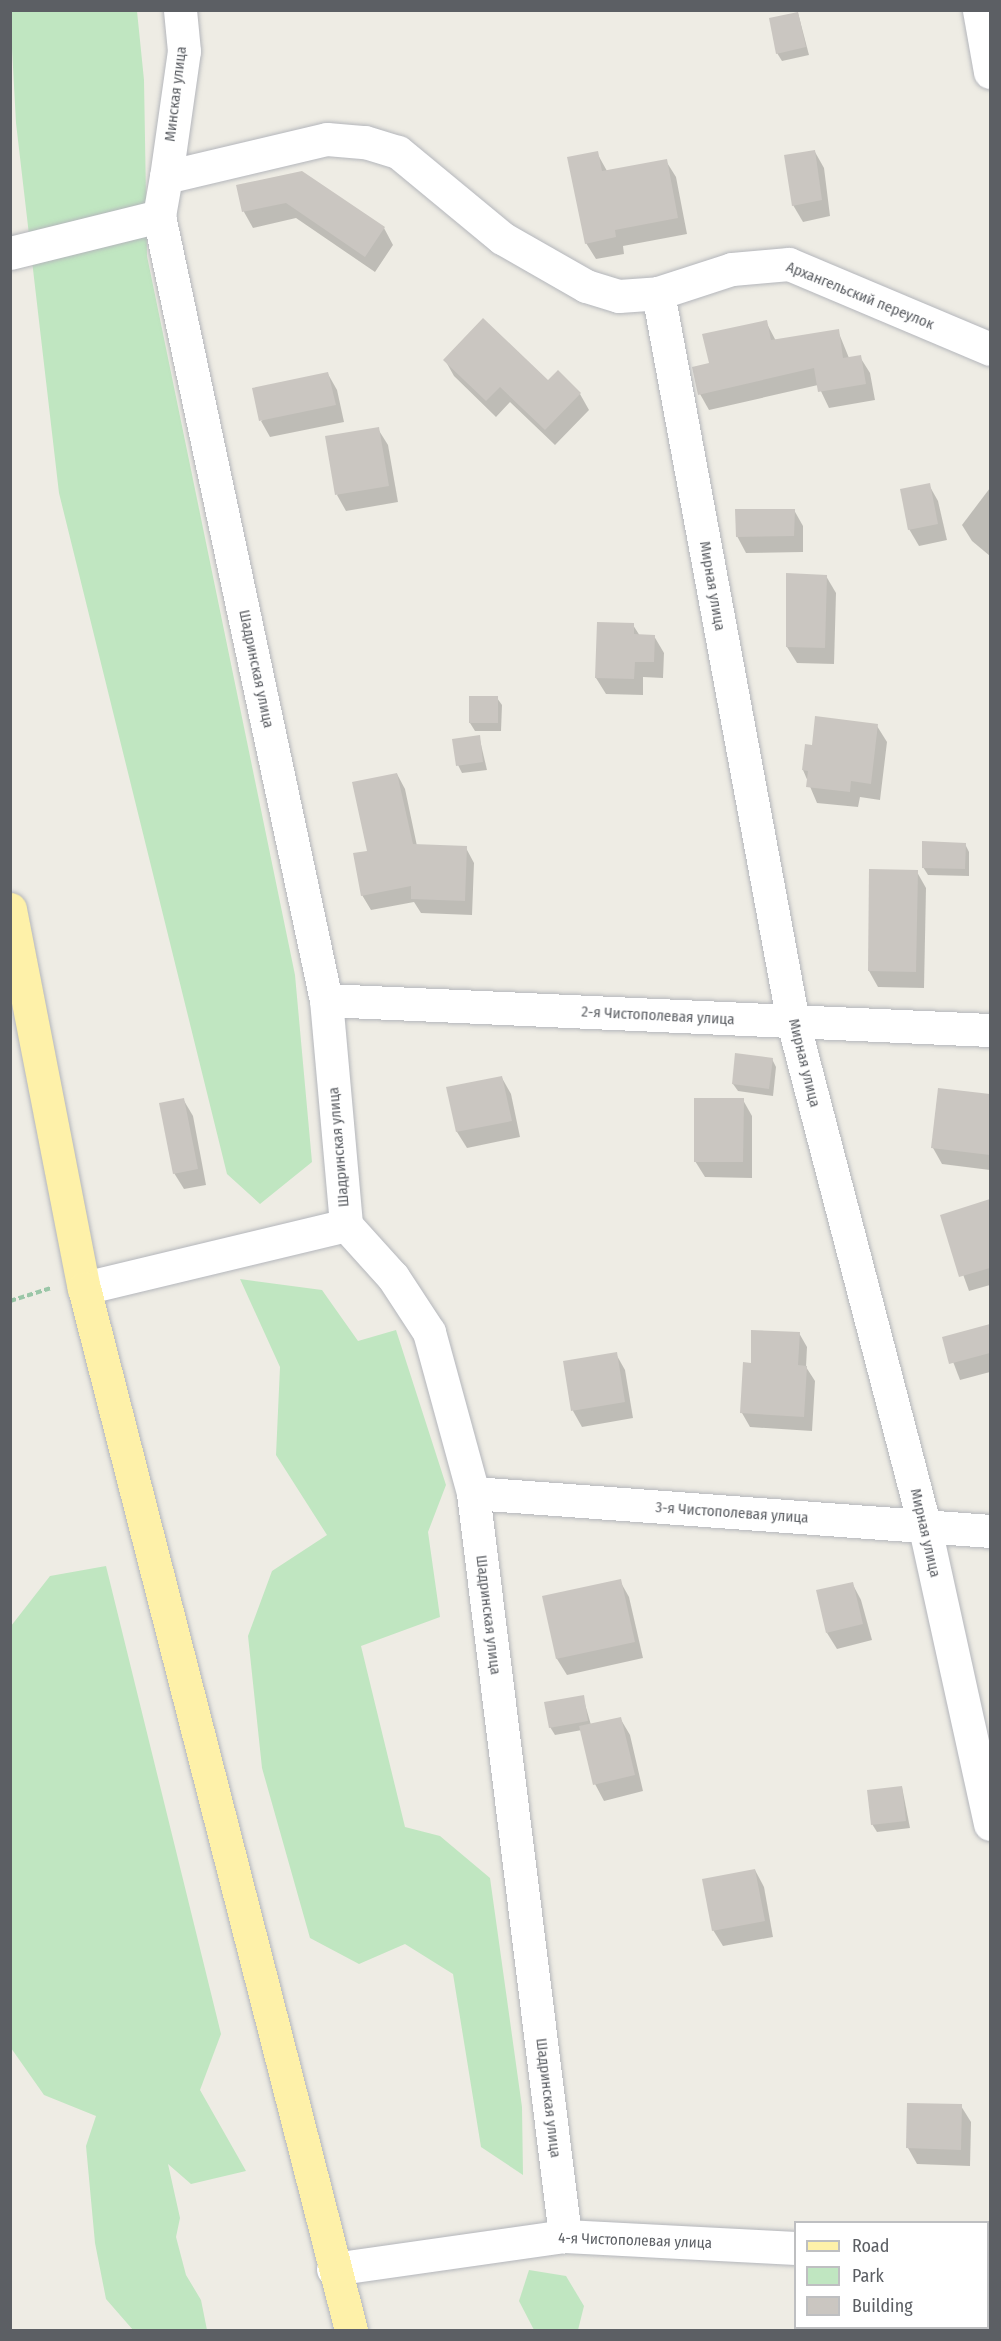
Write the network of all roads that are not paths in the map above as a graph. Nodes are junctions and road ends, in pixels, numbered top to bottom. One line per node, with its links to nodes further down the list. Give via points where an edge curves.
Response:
1 (180, 10): 4 (street, Минская улица, via 184,51)
2 (978, 10): 3 (street)
3 (990, 72)
4 (166, 177): 5 (street, Минская улица); 7 (street, Архангельский переулок, via 327,139 364,142 398,152 502,238 586,286 619,296)
5 (159, 216): 6 (street); 10 (street, Шадринская улица)
6 (10, 253)
7 (658, 292): 8 (street, Архангельский переулок, via 732,269 789,264); 11 (street, Мирная улица)
8 (990, 350)
9 (10, 909): 14 (main road)
10 (326, 1000): 11 (street, 2-я Чистополевая улица); 13 (street, Шадринская улица)
11 (793, 1022): 12 (street, 2-я Чистополевая улица); 16 (street, Мирная улица)
12 (990, 1030)
13 (346, 1225): 14 (street); 15 (street, Шадринская улица, via 393,1277 429,1332)
14 (84, 1288): 21 (main road)
15 (473, 1493): 16 (street, 3-я Чистополевая улица); 19 (street, Шадринская улица)
16 (925, 1528): 17 (street, 3-я Чистополевая улица); 18 (street, Мирная улица)
17 (990, 1531)
18 (990, 1824)
19 (565, 2236): 20 (street, 4-я Чистополевая улица); 21 (street, 4-я Чистополевая улица)
20 (794, 2248)
21 (333, 2269): 22 (main road)
22 (351, 2331)

